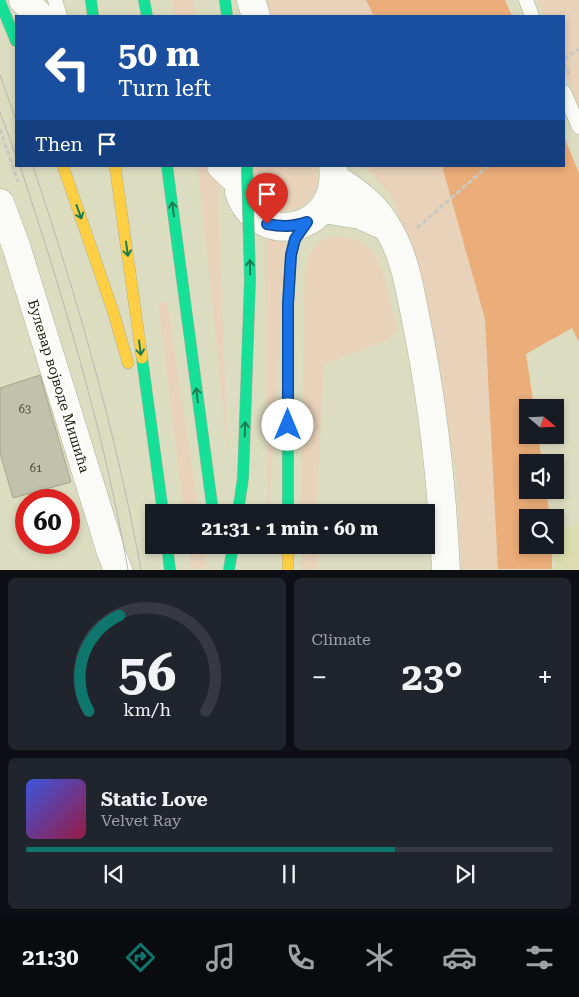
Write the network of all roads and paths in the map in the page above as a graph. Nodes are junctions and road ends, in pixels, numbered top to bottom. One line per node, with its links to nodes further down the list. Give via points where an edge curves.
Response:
1 (23, 0): 9 (street)
2 (55, 0): 10 (lane)
3 (91, 0): 11 (main road)
4 (144, 0): 12 (main road)
5 (225, 0): 13 (main road)
6 (252, 0): 14 (street)
7 (526, 0): 15 (lane)
8 (0, 2): 16 (main road)
9 (39, 15)
10 (60, 15)
11 (93, 15)
12 (147, 15)
13 (227, 15)
14 (256, 15)
15 (532, 15)
16 (15, 39)
17 (579, 49): 18 (path)
18 (565, 58)
19 (565, 94): 20 (lane)
20 (579, 127)
21 (63, 167): 30 (main road, one-way to 30)
22 (115, 167): 32 (main road, one-way to 32)
23 (167, 167): 34 (main road, one-way to 23)
24 (487, 167): 29 (path)
25 (236, 170): 28 (street, via 240,195 246,207 267,224 294,226); 35 (main road, one-way to 25, bridge, via 243,478 250,280)
26 (334, 172): 28 (street, via 330,200); 29 (street, via 371,204)
27 (0, 203): 41 (street, Булевар војводе Мишића)
28 (315, 216): 29 (street, via 360,215); 36 (main road, via 295,239 291,255)
29 (393, 237): 46 (street, via 408,282 424,363 443,503)
30 (130, 370)
31 (135, 390): 32 (main road)
32 (159, 486): 33 (main road)
33 (162, 504)
34 (212, 504)
35 (239, 504)
36 (288, 504)
37 (168, 554): 42 (main road)
38 (219, 554): 43 (main road)
39 (232, 554): 44 (main road)
40 (288, 554): 45 (main road)
41 (118, 570)
42 (170, 570)
43 (221, 570)
44 (229, 570)
45 (288, 570)
46 (446, 570)

